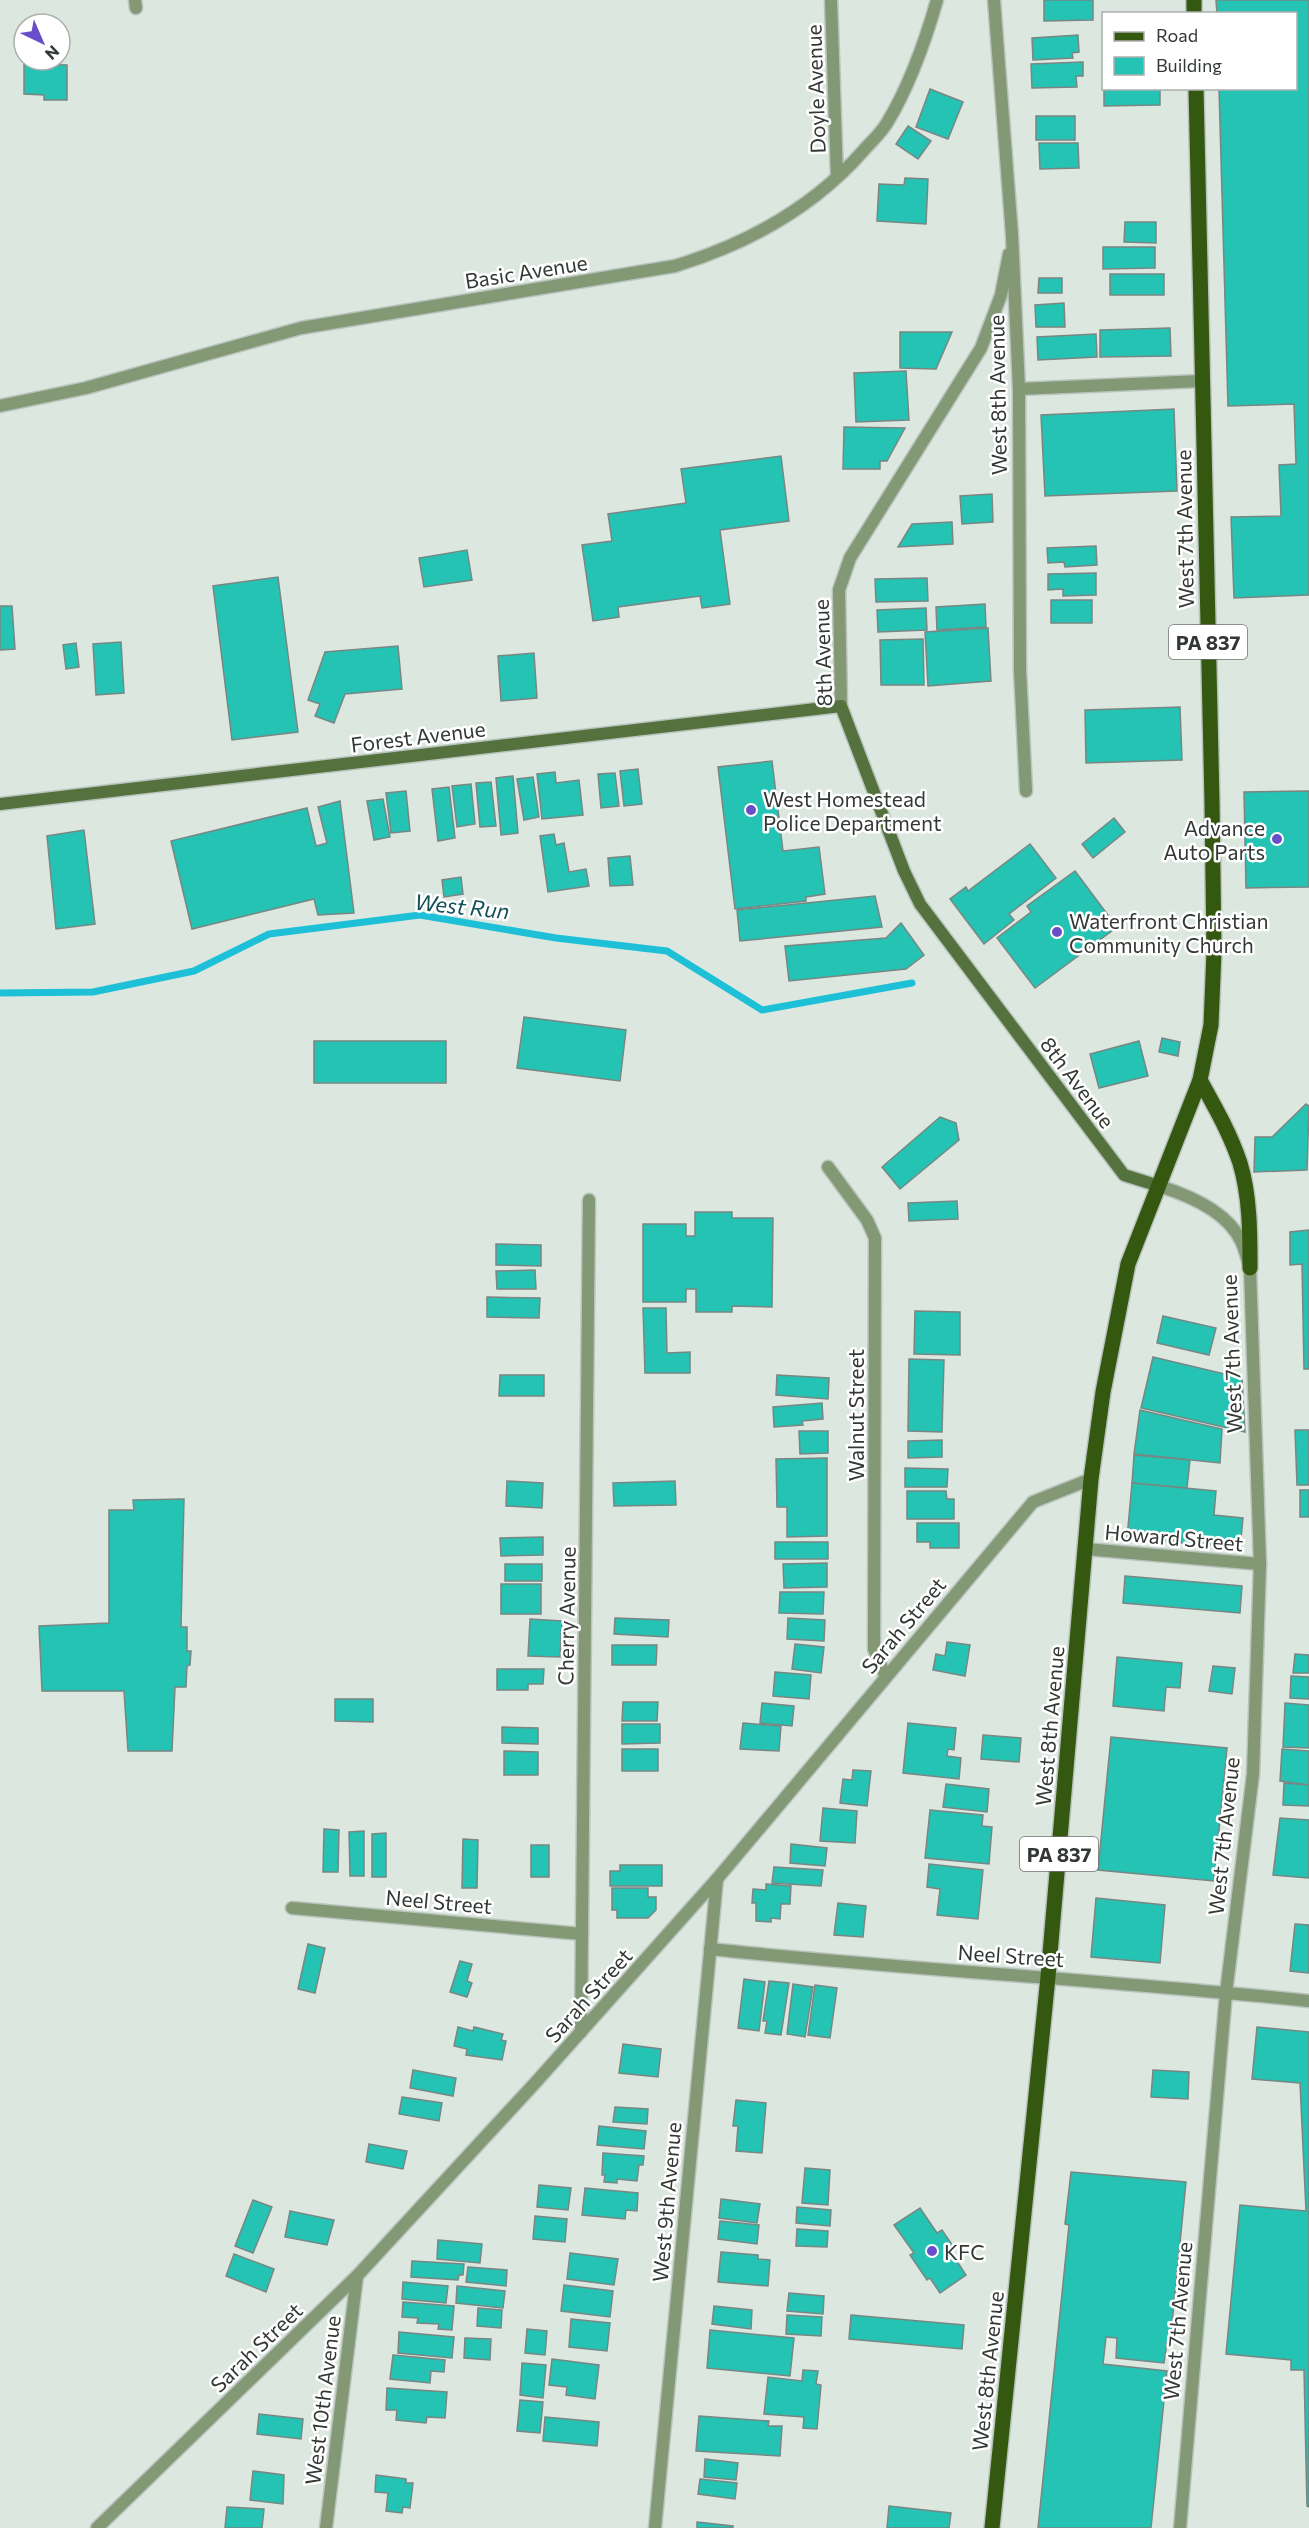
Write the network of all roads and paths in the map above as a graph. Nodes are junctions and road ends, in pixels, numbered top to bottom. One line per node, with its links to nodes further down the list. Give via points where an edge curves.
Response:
1 (831, 0): 5 (street, Doyle Avenue)
2 (937, 0): 5 (street, Basic Avenue, via 926,39 887,124)
3 (994, 0): 6 (street, West 8th Avenue)
4 (1196, 90): 7 (main road, West 7th Avenue / PA 837)
5 (837, 177): 9 (street, Basic Avenue, via 795,211 718,253 675,266 301,328 86,388)
6 (1012, 235): 8 (street, West 8th Avenue); 10 (street, 8th Avenue, via 1001,295 981,348 850,558 839,590)
7 (1201, 381): 8 (street); 13 (main road, West 7th Avenue / PA 837, via 1214,952 1210,1024)
8 (1019, 389): 11 (street, West 8th Avenue, via 1020,670)
9 (0, 406)
10 (841, 706): 12 (street, Forest Avenue); 15 (street, 8th Avenue, via 920,904 1124,1175)
11 (1026, 790)
12 (0, 804)
13 (1200, 1080): 15 (main road, West 7th Avenue / PA 837); 17 (main road, via 1224,1123 1240,1164 1249,1223)
14 (828, 1167): 21 (street, Walnut Street, via 867,1220 875,1238 874,1649)
15 (1159, 1186): 17 (street, West 7th Avenue, via 1190,1196 1221,1217 1240,1239); 18 (main road, West 8th Avenue / PA 837, via 1128,1264)
16 (589, 1200): 24 (street, Cherry Avenue)
17 (1250, 1268): 20 (street, West 7th Avenue)
18 (1091, 1479): 19 (main road, West 8th Avenue / PA 837); 21 (street, Sarah Street, via 1033,1502)
19 (1085, 1549): 20 (street, Howard Street); 26 (main road, West 8th Avenue / PA 837)
20 (1260, 1564): 27 (street, West 7th Avenue, via 1253,1774)
21 (885, 1675): 22 (street, Sarah Street)
22 (717, 1879): 25 (street, West 9th Avenue); 29 (street, Sarah Street)
23 (292, 1908): 24 (street, Neel Street)
24 (582, 1934): 29 (street, Cherry Avenue)
25 (710, 1949): 26 (street, Neel Street, via 866,1965); 33 (street, West 9th Avenue)
26 (1048, 1977): 27 (street, Neel Street); 34 (main road, West 8th Avenue / PA 837)
27 (1226, 1993): 28 (street, Neel Street); 35 (street, West 7th Avenue)
28 (1309, 2001)
29 (581, 2032): 30 (street, Sarah Street)
30 (357, 2276): 31 (street, Sarah Street); 32 (street, West 10th Avenue)
31 (97, 2528)
32 (326, 2528)
33 (655, 2528)
34 (992, 2528)
35 (1180, 2528)

